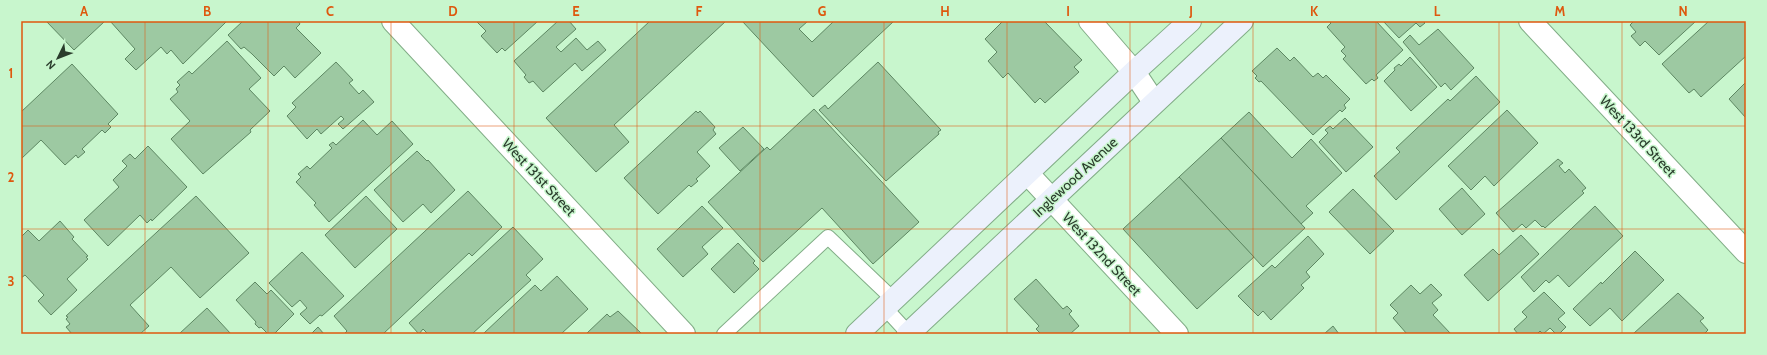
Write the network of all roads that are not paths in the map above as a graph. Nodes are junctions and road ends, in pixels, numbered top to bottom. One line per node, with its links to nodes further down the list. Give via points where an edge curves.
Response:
1 (393, 21): 12 (street, West 131st Street)
2 (1090, 21): 6 (street)
3 (1190, 21): 6 (main road)
4 (1242, 21): 7 (main road, Inglewood Avenue)
5 (1530, 21): 10 (street, West 133rd Street)
6 (1134, 72): 7 (street); 8 (main road)
7 (1154, 102): 9 (main road, Inglewood Avenue)
8 (1028, 174): 9 (street, West 132nd Street); 11 (main road)
9 (1052, 199): 15 (main road, Inglewood Avenue); 16 (street, West 132nd Street)
10 (1746, 252)
11 (889, 304): 13 (lane, via 828,237); 14 (main road); 15 (lane)
12 (684, 334)
13 (724, 334)
14 (857, 334)
15 (908, 334)
16 (1177, 334)

